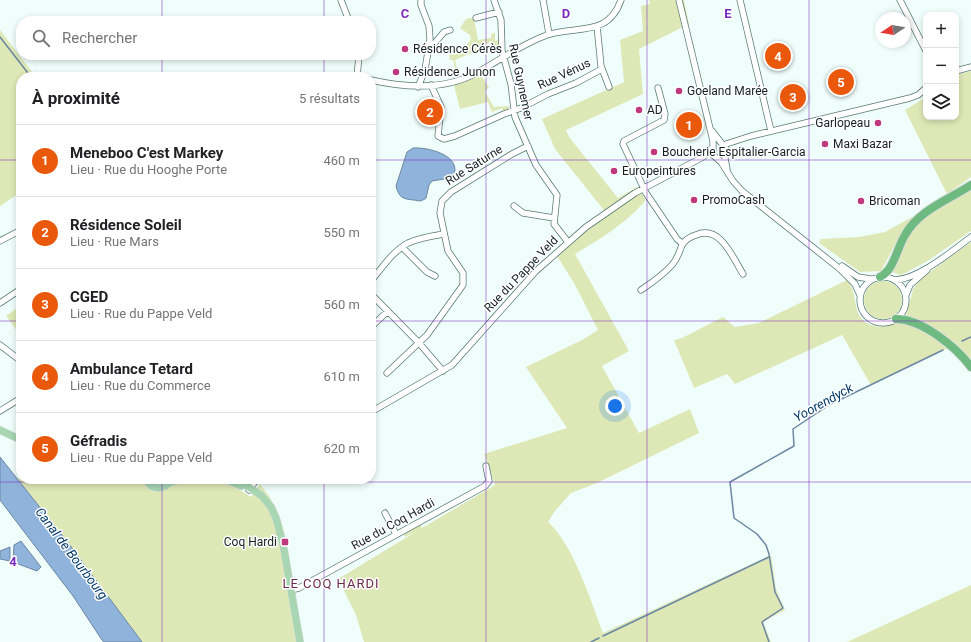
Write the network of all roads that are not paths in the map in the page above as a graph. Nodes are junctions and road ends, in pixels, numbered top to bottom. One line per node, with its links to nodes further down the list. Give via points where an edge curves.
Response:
1 (342, 0): 10 (street)
2 (421, 0): 16 (street, via 430,31)
3 (494, 0): 9 (street, Rue Guynemer)
4 (543, 0): 14 (street)
5 (621, 0): 12 (street, via 614,14)
6 (679, 0): 30 (street)
7 (740, 0): 31 (street)
8 (900, 0): 15 (street)
9 (499, 12): 11 (street); 17 (street, Rue Guynemer)
10 (347, 16)
11 (476, 18)
12 (597, 26): 14 (street); 20 (street)
13 (450, 30): 16 (street, via 444,32)
14 (549, 34): 17 (street)
15 (924, 48)
16 (428, 52): 25 (street, via 425,70)
17 (503, 57): 24 (street, via 470,76); 29 (street, Rue Guynemer)
18 (358, 60): 22 (street)
19 (971, 67): 21 (street)
20 (602, 69): 26 (street); 29 (street, Rue Vénus)
21 (959, 70)
22 (356, 72)
23 (376, 81): 25 (street, via 396,86)
24 (431, 86): 25 (street); 29 (street, Rue Vénus, via 441,107 438,132 440,138 453,137)
25 (418, 87)
26 (610, 87)
27 (658, 88): 41 (street, via 665,114 664,120 623,142)
28 (923, 90): 31 (street, via 912,97)
29 (514, 110): 34 (street, Rue Guynemer)
30 (707, 119): 33 (street); 35 (street)
31 (771, 131): 32 (street)
32 (740, 139): 33 (street); 36 (street)
33 (722, 145): 35 (street, via 717,144); 36 (street, via 726,148)
34 (528, 146): 43 (street, Rue Guynemer, via 536,165 556,193); 45 (street, Rue Saturne, via 447,195 440,210)
35 (713, 148): 37 (street, via 712,153); 38 (street, Rue du Pappe Veld)
36 (726, 154): 37 (street); 39 (street, via 726,165)
37 (716, 158): 38 (street, Rue du Pappe Veld); 39 (street)
38 (696, 161): 41 (street, Rue du Pappe Veld)
39 (731, 178): 51 (street, via 742,191)
40 (971, 185): 56 (highway, via 934,207 915,222 905,234 888,270)
41 (644, 188): 48 (street, Rue du Pappe Veld, via 603,214); 49 (street, via 677,239)
42 (514, 206): 43 (street, via 523,213)
43 (554, 218): 48 (street, via 555,226)
44 (16, 233): 47 (street)
45 (444, 234): 50 (street, via 417,240); 67 (street, via 448,253 462,270 463,283)
46 (971, 237): 52 (street)
47 (0, 241)
48 (568, 242): 71 (street, Rue du Pappe Veld, via 536,271 456,361)
49 (683, 244): 53 (street, via 698,234 714,235 723,242); 58 (street, via 670,267)
50 (402, 247): 54 (street); 55 (street, via 428,274)
51 (821, 253): 56 (street, via 858,277); 60 (street, via 849,277 857,286)
52 (943, 258): 57 (street, via 916,274); 61 (street, via 912,283)
53 (743, 274)
54 (376, 276)
55 (435, 276)
56 (876, 278): 57 (street); 60 (street, via 865,285)
57 (895, 280): 61 (street, via 902,286)
58 (641, 290)
59 (16, 292): 63 (street)
60 (860, 295): 65 (street, via 860,307 869,319 882,324)
61 (906, 296): 65 (street, via 905,308)
62 (376, 299): 64 (street)
63 (0, 303)
64 (388, 311): 66 (street); 67 (street)
65 (896, 319): 70 (highway, via 910,322 933,333 953,348)
66 (376, 322)
67 (419, 343): 71 (street); 72 (street)
68 (0, 345): 69 (street)
69 (16, 357)
70 (971, 367)
71 (443, 372): 74 (street, Rue du Pappe Veld)
72 (387, 373)
73 (16, 401): 75 (street)
74 (376, 409)
75 (0, 411)
76 (0, 430): 77 (main road)
77 (16, 438)
78 (486, 466): 85 (street, Rue du Coq Hardi, via 486,485)
79 (149, 484): 80 (main road, via 156,488 163,488)
80 (167, 484)
81 (246, 484): 83 (main road)
82 (253, 484): 83 (street)
83 (250, 489): 86 (main road, via 270,509)
84 (385, 513): 85 (street)
85 (396, 534): 86 (street, Rue du Coq Hardi)
86 (291, 590): 87 (main road)
87 (300, 642)

